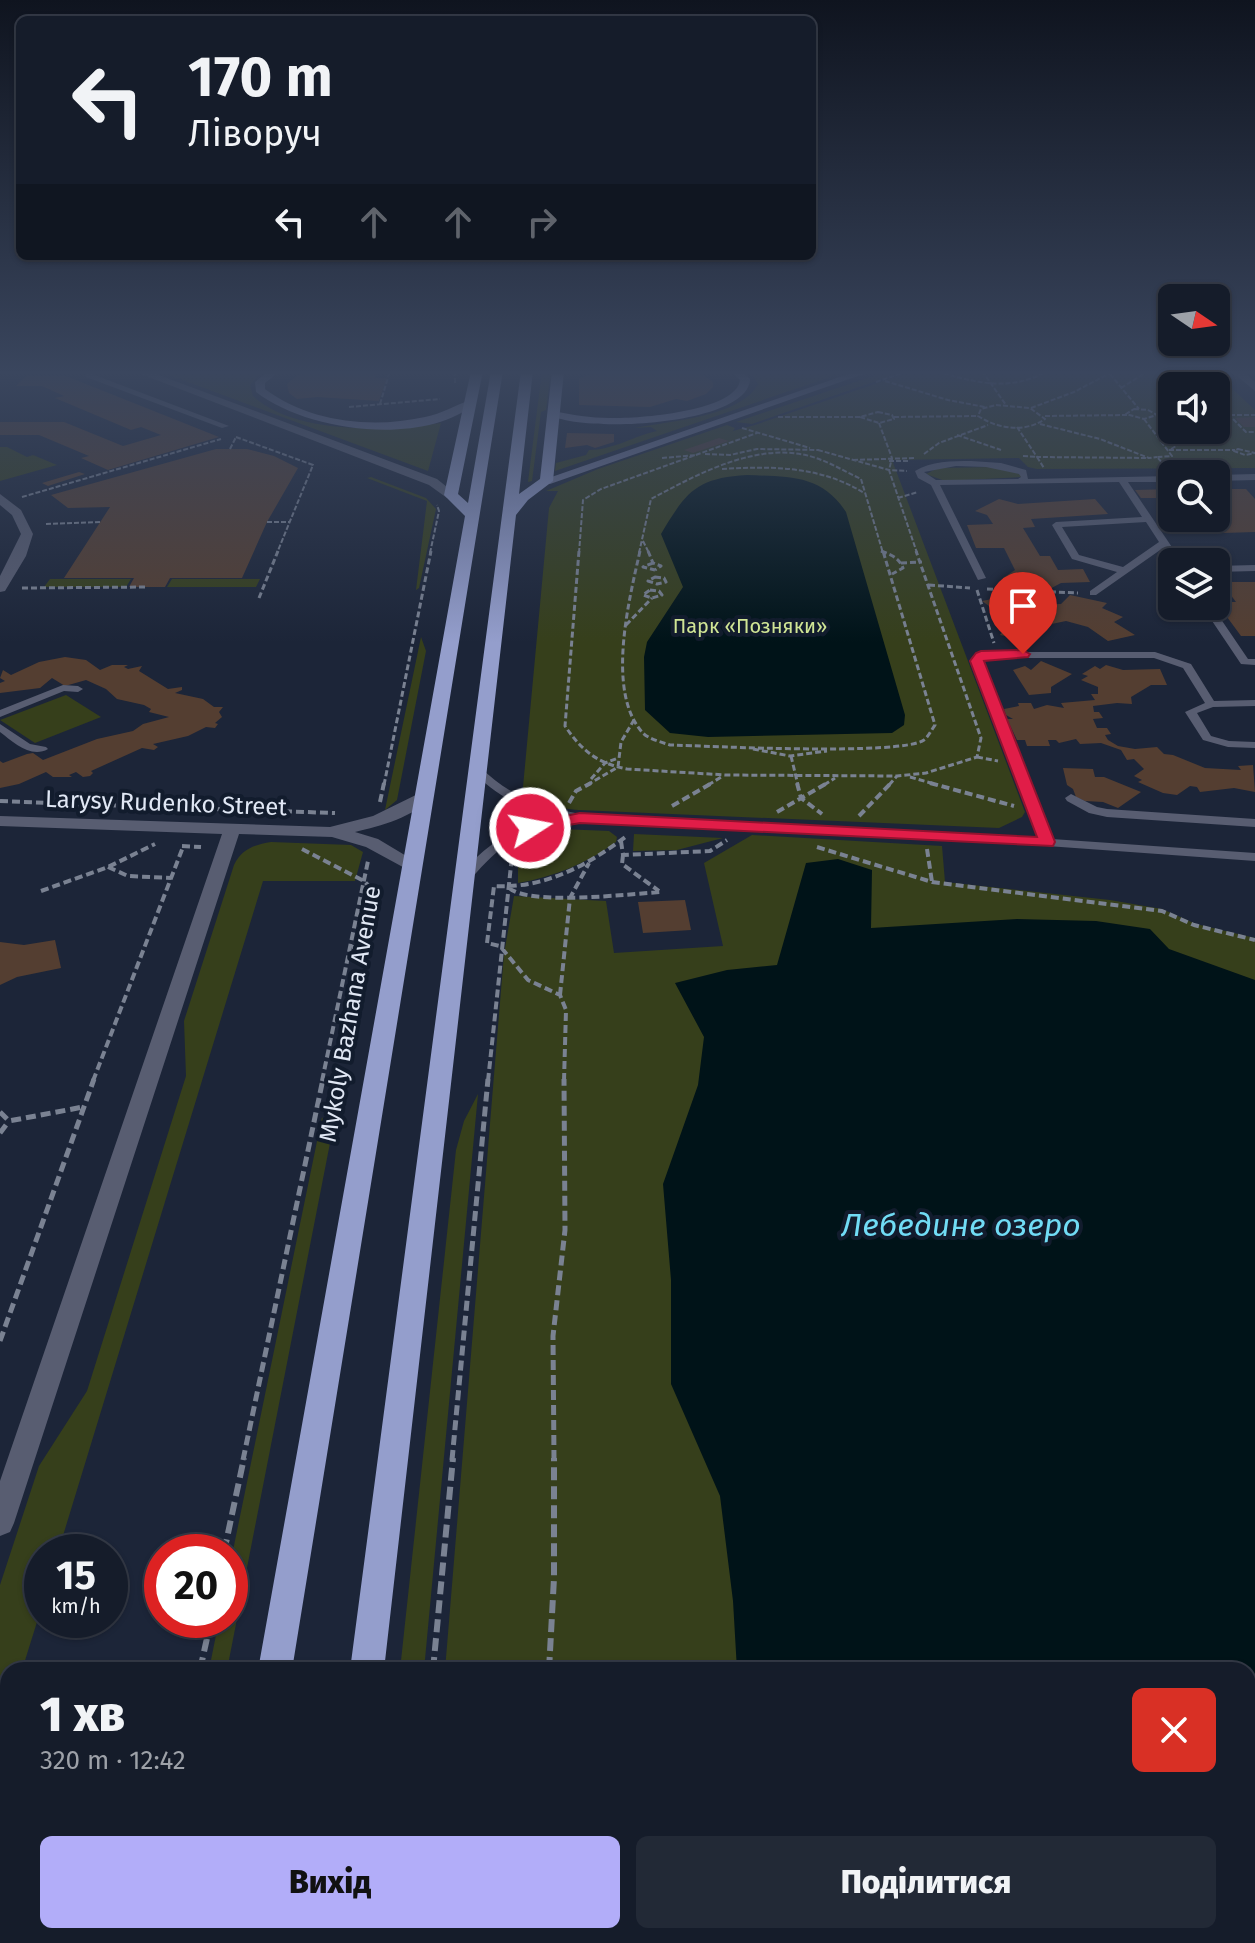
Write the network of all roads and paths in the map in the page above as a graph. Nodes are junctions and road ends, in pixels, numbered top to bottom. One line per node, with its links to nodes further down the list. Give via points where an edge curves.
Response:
1 (145, 462): 19 (path)
2 (304, 462): 36 (path, via 313,465)
3 (379, 462): 27 (street, via 433,482)
4 (458, 462): 27 (highway)
5 (482, 462): 32 (highway, Mykoly Bazhana Avenue)
6 (516, 462): 31 (highway)
7 (548, 462): 24 (highway)
8 (602, 462): 24 (main road)
9 (681, 462): 80 (path, via 583,500 565,726 579,747)
10 (739, 462): 16 (path)
11 (825, 462): 14 (path)
12 (859, 462): 17 (path)
13 (891, 462): 17 (path)
14 (830, 464): 28 (path, via 861,479)
15 (99, 469): 19 (path)
16 (719, 469): 28 (path, via 824,474 849,481); 38 (path, via 651,499)
17 (889, 470): 18 (path); 42 (path)
18 (919, 471): 25 (lane, via 936,465 1001,465 1023,472); 26 (lane)
19 (107, 473): 29 (path)
20 (1158, 477): 23 (lane)
21 (1255, 477): 22 (lane)
22 (1230, 478)
23 (1122, 480): 25 (lane); 33 (lane)
24 (546, 481): 31 (highway)
25 (1020, 482): 26 (lane)
26 (935, 483): 51 (lane)
27 (451, 495): 32 (highway)
28 (866, 495): 41 (path)
29 (2, 500): 55 (street, via 21,518 27,534)
30 (435, 502): 93 (path, via 439,511)
31 (509, 515): 82 (highway)
32 (473, 516): 88 (highway, Mykoly Bazhana Avenue)
33 (1148, 519): 39 (lane); 48 (lane, via 1056,525 1075,557)
34 (101, 522): 37 (path)
35 (267, 522): 36 (path)
36 (290, 522): 62 (path)
37 (46, 524)
38 (641, 539): 43 (path); 65 (path)
39 (1164, 543): 40 (lane); 48 (lane)
40 (1167, 548)
41 (881, 551): 44 (path); 49 (path)
42 (922, 562): 44 (path); 86 (path, via 981,748 977,757 957,765)
43 (653, 563): 47 (path, via 661,566); 47 (path, via 643,567)
44 (901, 563): 49 (path, via 903,568)
45 (1255, 568): 46 (lane)
46 (1230, 569)
47 (655, 570): 50 (path)
48 (1125, 571): 60 (lane)
49 (891, 575): 77 (path, via 935,725 924,740 902,746)
50 (658, 577): 52 (path, via 666,580); 52 (path, via 648,581)
51 (981, 578)
52 (660, 584): 58 (path)
53 (147, 587): 56 (path)
54 (958, 587): 61 (path)
55 (0, 588)
56 (22, 588)
57 (976, 588): 66 (path)
58 (659, 591): 63 (path, via 662,595); 63 (path, via 643,594)
59 (1044, 592): 60 (path)
60 (1093, 593)
61 (961, 597)
62 (259, 598)
63 (652, 598): 65 (path)
64 (1216, 620): 67 (lane, via 1245,662)
65 (626, 625): 72 (path, via 623,674)
66 (997, 654): 70 (lane, via 1155,655 1187,666); 92 (lane, via 981,655 977,661)
67 (1255, 662)
68 (78, 689): 71 (lane, via 63,688)
69 (1255, 703): 70 (lane)
70 (1211, 704): 74 (lane, via 1191,712 1207,738)
71 (0, 714)
72 (634, 720): 75 (path, via 655,741); 79 (path, via 626,727)
73 (0, 727): 76 (lane, via 27,747)
74 (1255, 745)
75 (745, 747): 77 (path); 78 (path)
76 (42, 749)
77 (833, 749): 78 (path)
78 (791, 756): 84 (path)
79 (618, 758): 80 (path); 81 (path)
80 (605, 763): 81 (path); 87 (path)
81 (618, 767): 83 (path); 87 (path)
82 (476, 769): 94 (lane, via 513,800); 113 (highway)
83 (726, 775): 84 (path); 97 (path)
84 (796, 776): 85 (path); 99 (path, via 801,798)
85 (897, 776): 86 (path); 99 (path)
86 (908, 776): 92 (path)
87 (590, 781): 94 (path, via 576,791)
88 (424, 796): 100 (street, Larysy Rudenko Street, via 392,817); 112 (highway, Mykoly Bazhana Avenue)
89 (1071, 798): 98 (lane, via 1107,813)
90 (0, 801): 91 (path)
91 (346, 813)
92 (1036, 813): 104 (lane)
93 (377, 814)
94 (561, 815): 95 (lane)
95 (580, 818): 97 (lane); 113 (lane, via 511,834)
96 (0, 821): 102 (street, Larysy Rudenko Street)
97 (645, 822): 99 (lane); 110 (path)
98 (1255, 823)
99 (844, 831): 101 (lane)
100 (330, 832): 102 (street, Larysy Rudenko Street); 112 (street, Larysy Rudenko Street, via 372,843)
101 (925, 836): 104 (lane); 116 (path)
102 (230, 839): 114 (path, via 183,847); 131 (street)
103 (513, 842): 117 (path)
104 (1047, 842): 109 (lane)
105 (155, 844): 111 (path)
106 (809, 844): 116 (path)
107 (302, 849): 115 (path)
108 (623, 855): 119 (path, via 622,864 660,892)
109 (1255, 857)
110 (590, 861): 117 (path, via 547,880); 119 (path)
111 (108, 867): 114 (path, via 128,876); 118 (path)
112 (412, 867): 135 (highway, Mykoly Bazhana Avenue)
113 (466, 876): 136 (highway)
114 (171, 878): 126 (path)
115 (364, 881): 120 (path, via 373,890); 124 (path)
116 (932, 882): 122 (path, via 1162,911)
117 (509, 888): 119 (path, via 516,894); 123 (path); 123 (path, via 494,886 487,943)
118 (41, 891)
119 (570, 898): 125 (path)
120 (369, 910)
121 (367, 919): 124 (path, via 360,947)
122 (1255, 940)
123 (500, 946): 125 (path, via 528,980); 137 (path)
124 (351, 947): 132 (path)
125 (560, 995): 138 (path, via 566,1010 565,1230 553,1336)
126 (83, 1107): 128 (path); 130 (path)
127 (0, 1112): 128 (path)
128 (9, 1121): 129 (path)
129 (0, 1133)
130 (0, 1341)
131 (0, 1523)
132 (228, 1534)
133 (207, 1638): 134 (path)
134 (202, 1662)
135 (276, 1662)
136 (368, 1662)
137 (434, 1662)
138 (549, 1662)

